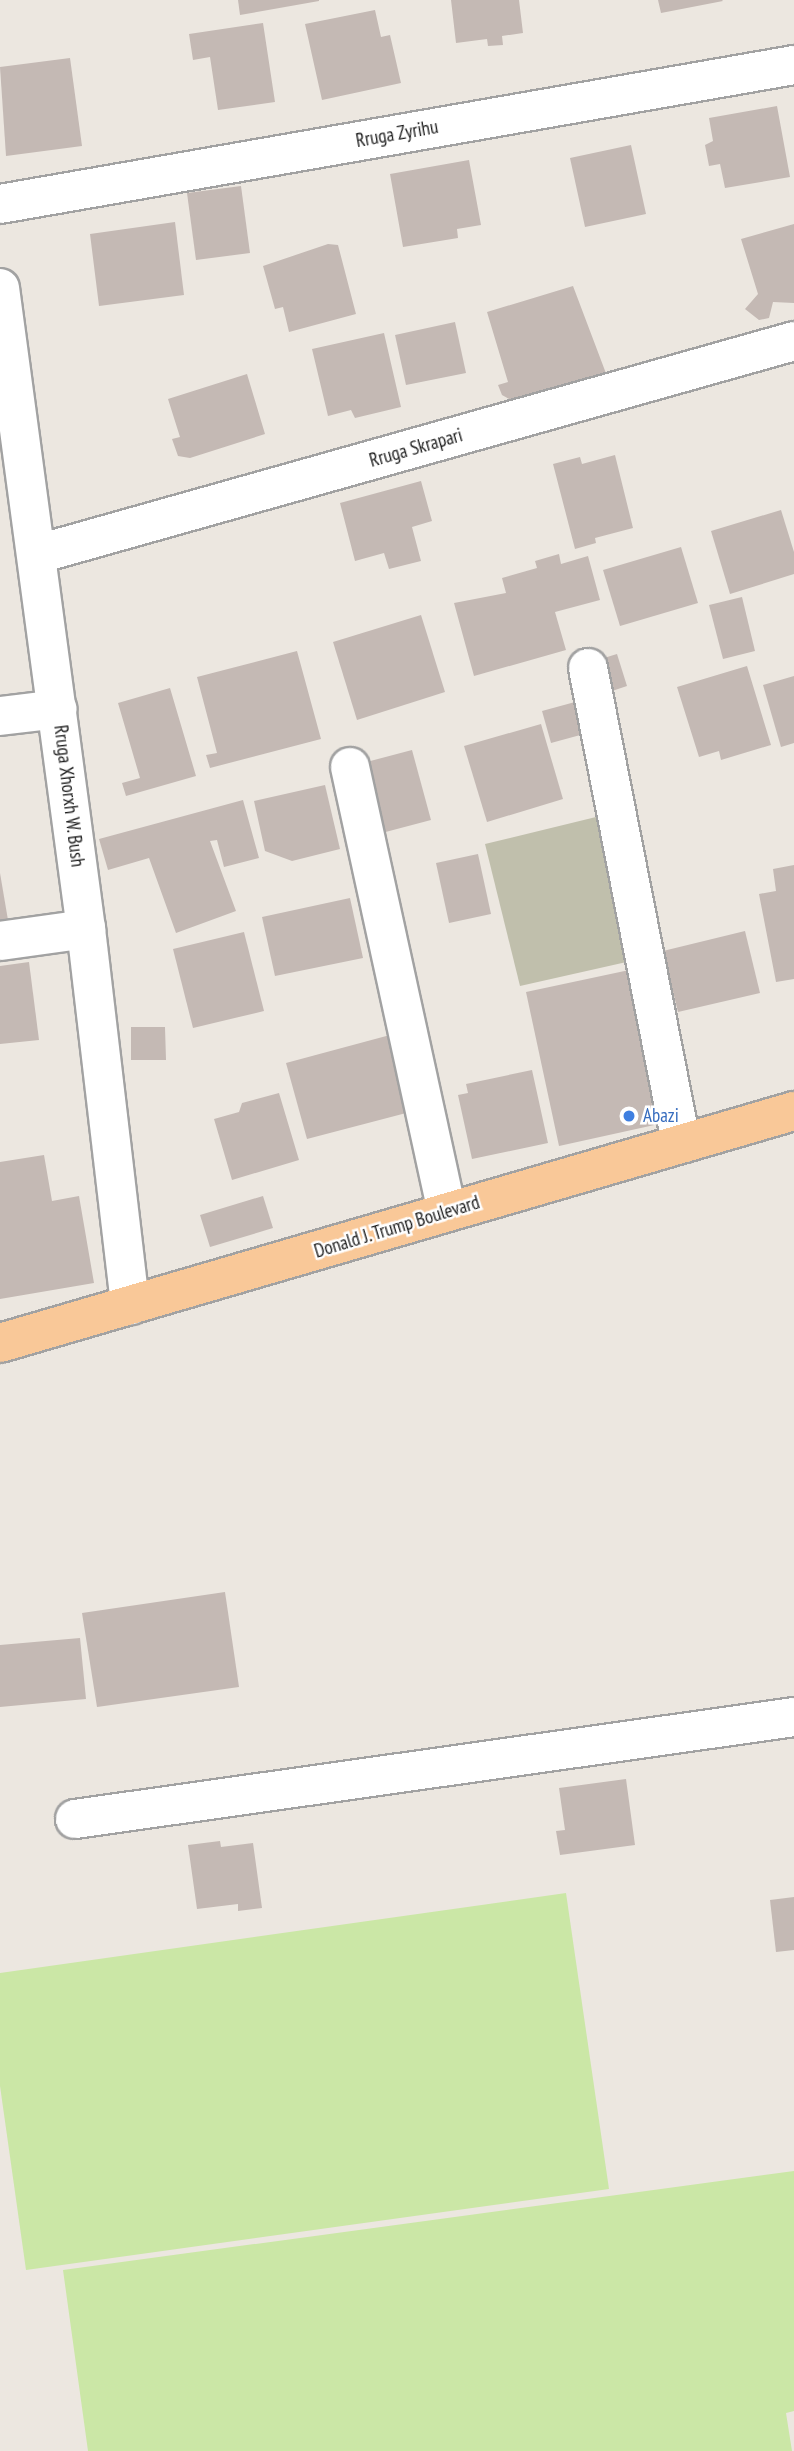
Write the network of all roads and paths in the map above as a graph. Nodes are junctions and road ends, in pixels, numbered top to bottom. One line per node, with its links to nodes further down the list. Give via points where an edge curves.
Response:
1 (794, 65): 2 (street, Rruga Zyrihu)
2 (0, 204)
3 (0, 288): 5 (street, Rruga Xhorxh W. Bush)
4 (794, 341): 5 (street, Rruga Skrapari)
5 (24, 532): 7 (street, Rruga Xhorxh W. Bush)
6 (588, 668): 13 (street)
7 (58, 709): 8 (street); 10 (street, Rruga Xhorxh W. Bush)
8 (0, 716)
9 (350, 767): 14 (street)
10 (86, 929): 11 (street); 15 (street, Rruga Xhorxh W. Bush)
11 (0, 941)
12 (794, 1111): 13 (main road, Donald J. Trump Boulevard)
13 (681, 1144): 14 (main road, Donald J. Trump Boulevard)
14 (447, 1212): 15 (main road, Donald J. Trump Boulevard)
15 (130, 1305): 16 (main road, Donald J. Trump Boulevard)
16 (0, 1343)
17 (794, 1717): 18 (street)
18 (75, 1819)

